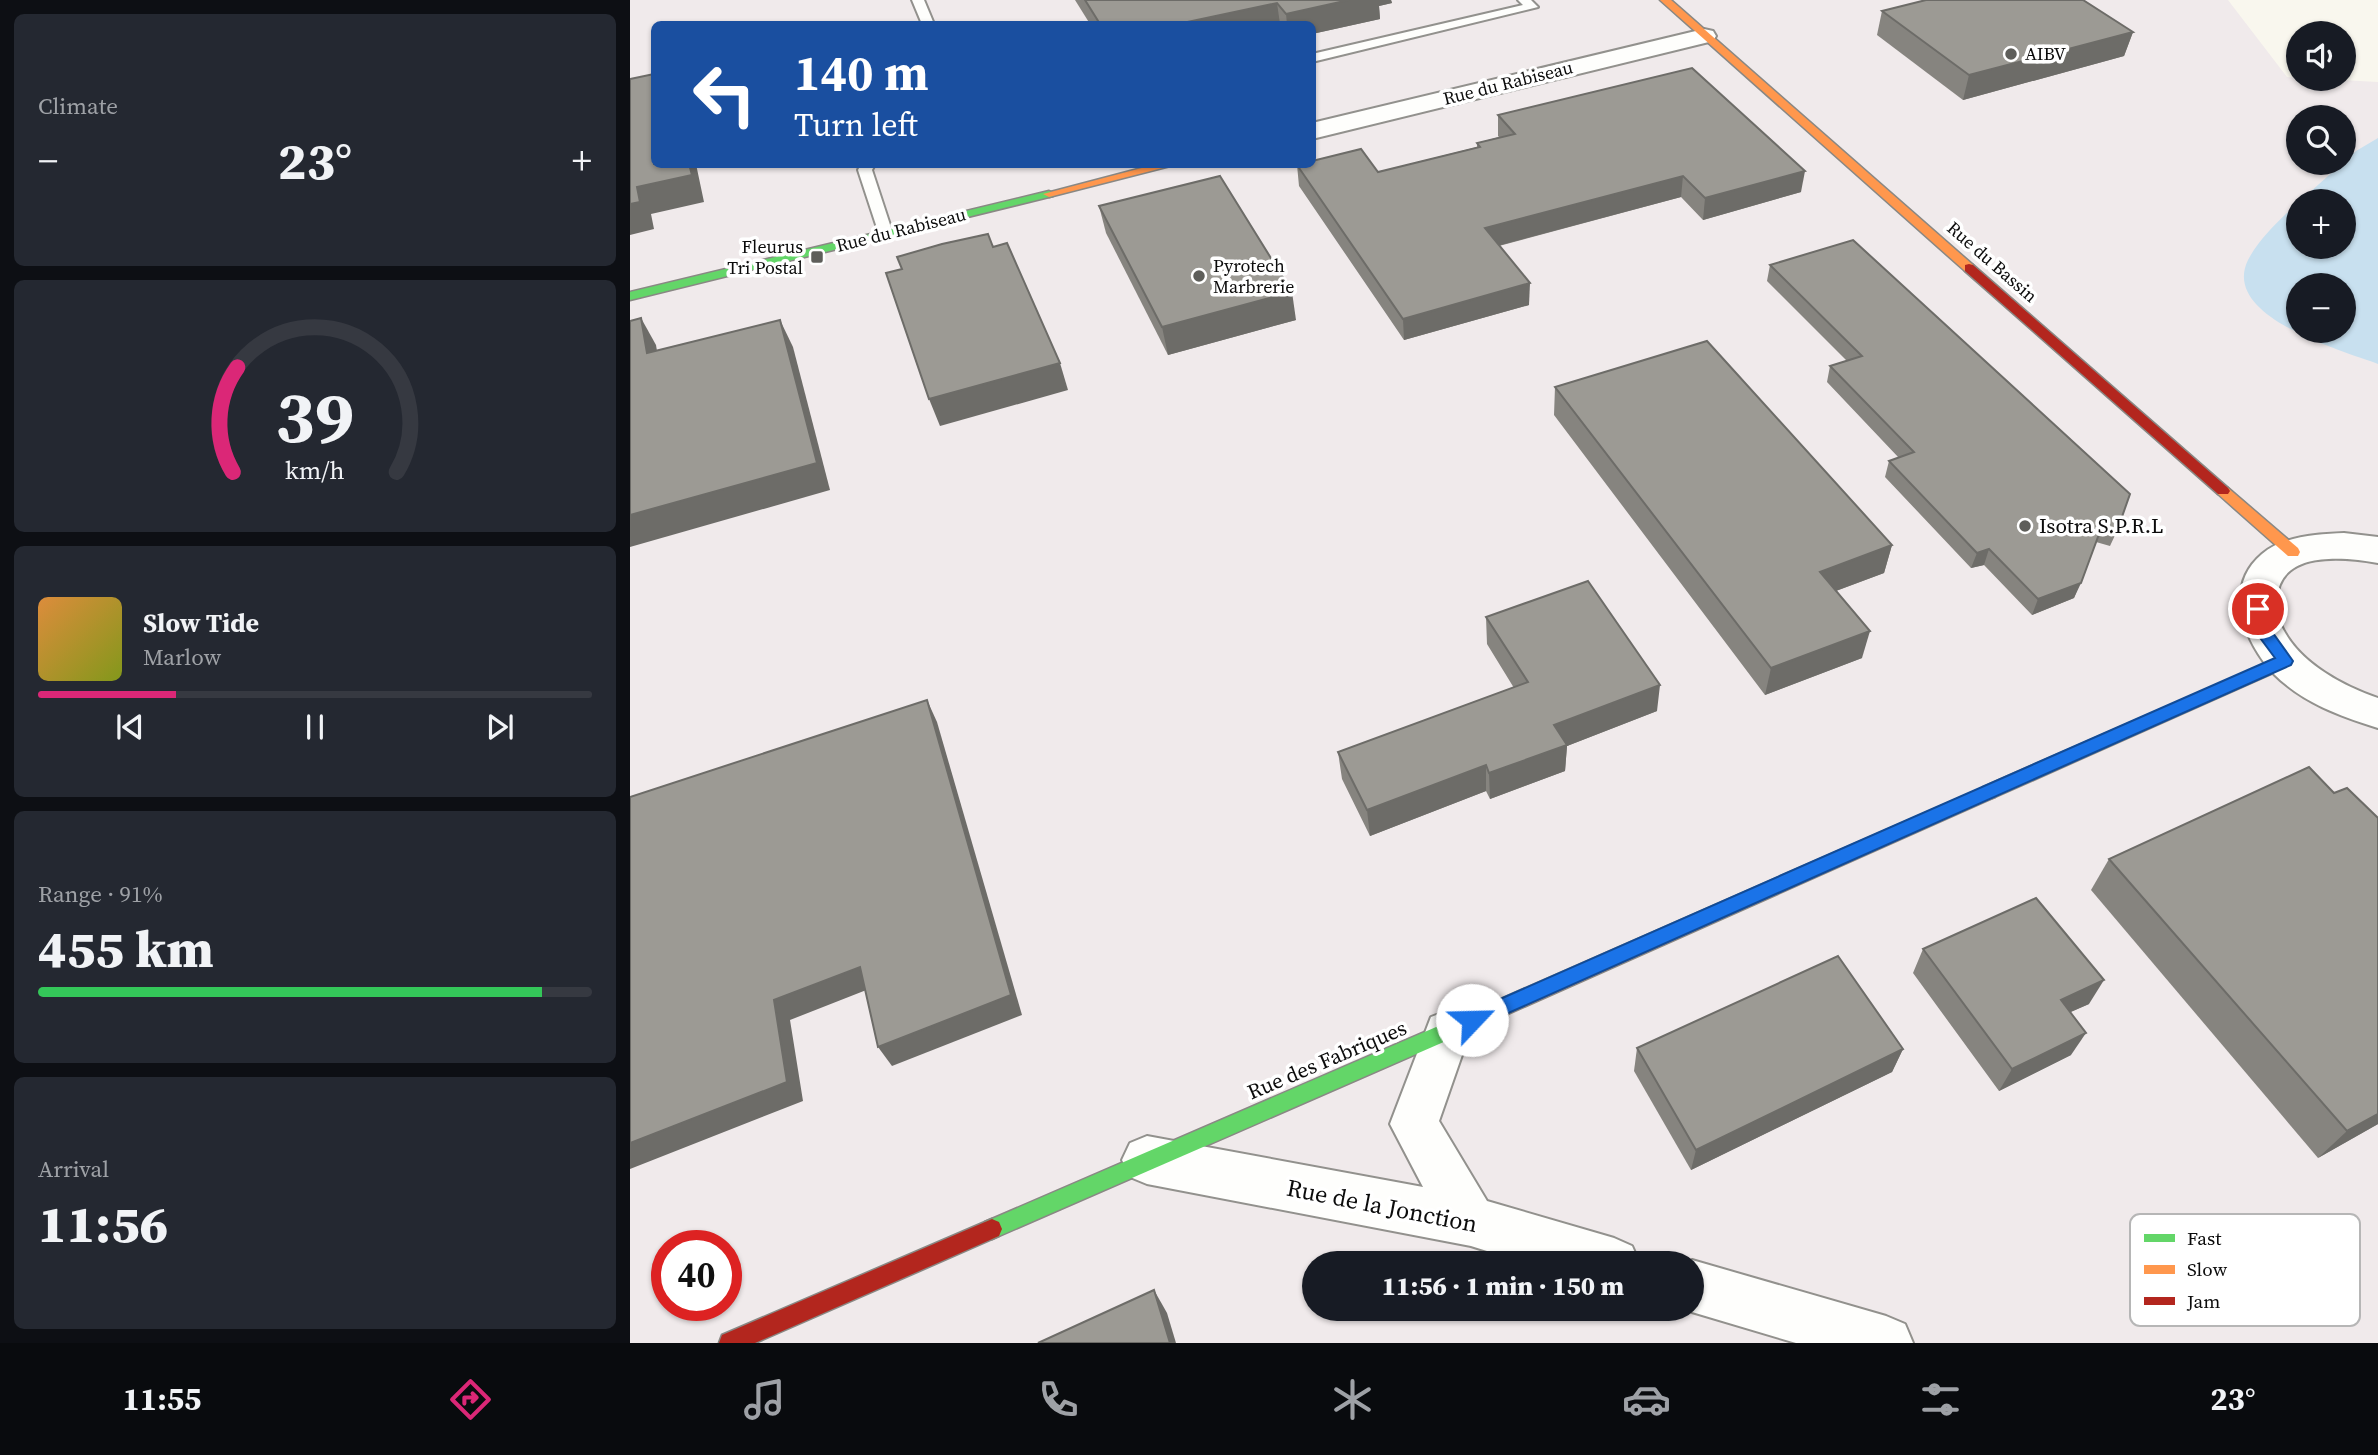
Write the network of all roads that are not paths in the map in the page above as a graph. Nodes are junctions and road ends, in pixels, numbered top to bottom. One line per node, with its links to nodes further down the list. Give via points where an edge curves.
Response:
1 (918, 0): 4 (lane)
2 (1524, 0): 6 (lane, via 1532,7)
3 (1665, 0): 5 (street, Rue du Bassin)
4 (927, 21)
5 (1704, 36): 7 (street, Rue du Rabiseau); 13 (street, Rue du Bassin)
6 (1316, 57)
7 (1316, 130)
8 (866, 168): 10 (lane)
9 (1157, 168): 10 (street, Rue du Rabiseau)
10 (886, 234): 11 (street, Rue du Rabiseau)
11 (630, 296)
12 (2378, 550): 13 (street, via 2323,545)
13 (2293, 552): 14 (street, via 2272,566 2259,585 2258,597 2266,635)
14 (2285, 661): 15 (street, via 2317,687); 16 (street, Rue des Fabriques)
15 (2378, 713)
16 (1447, 1032): 17 (street, Rue des Fabriques); 18 (street, via 1414,1124)
17 (1147, 1160): 18 (street, Rue de la Jonction); 21 (street, Rue des Fabriques)
18 (1471, 1222): 19 (street, Rue de la Jonction)
19 (1570, 1251)
20 (1704, 1290): 22 (street)
21 (730, 1343)
22 (1886, 1343)

